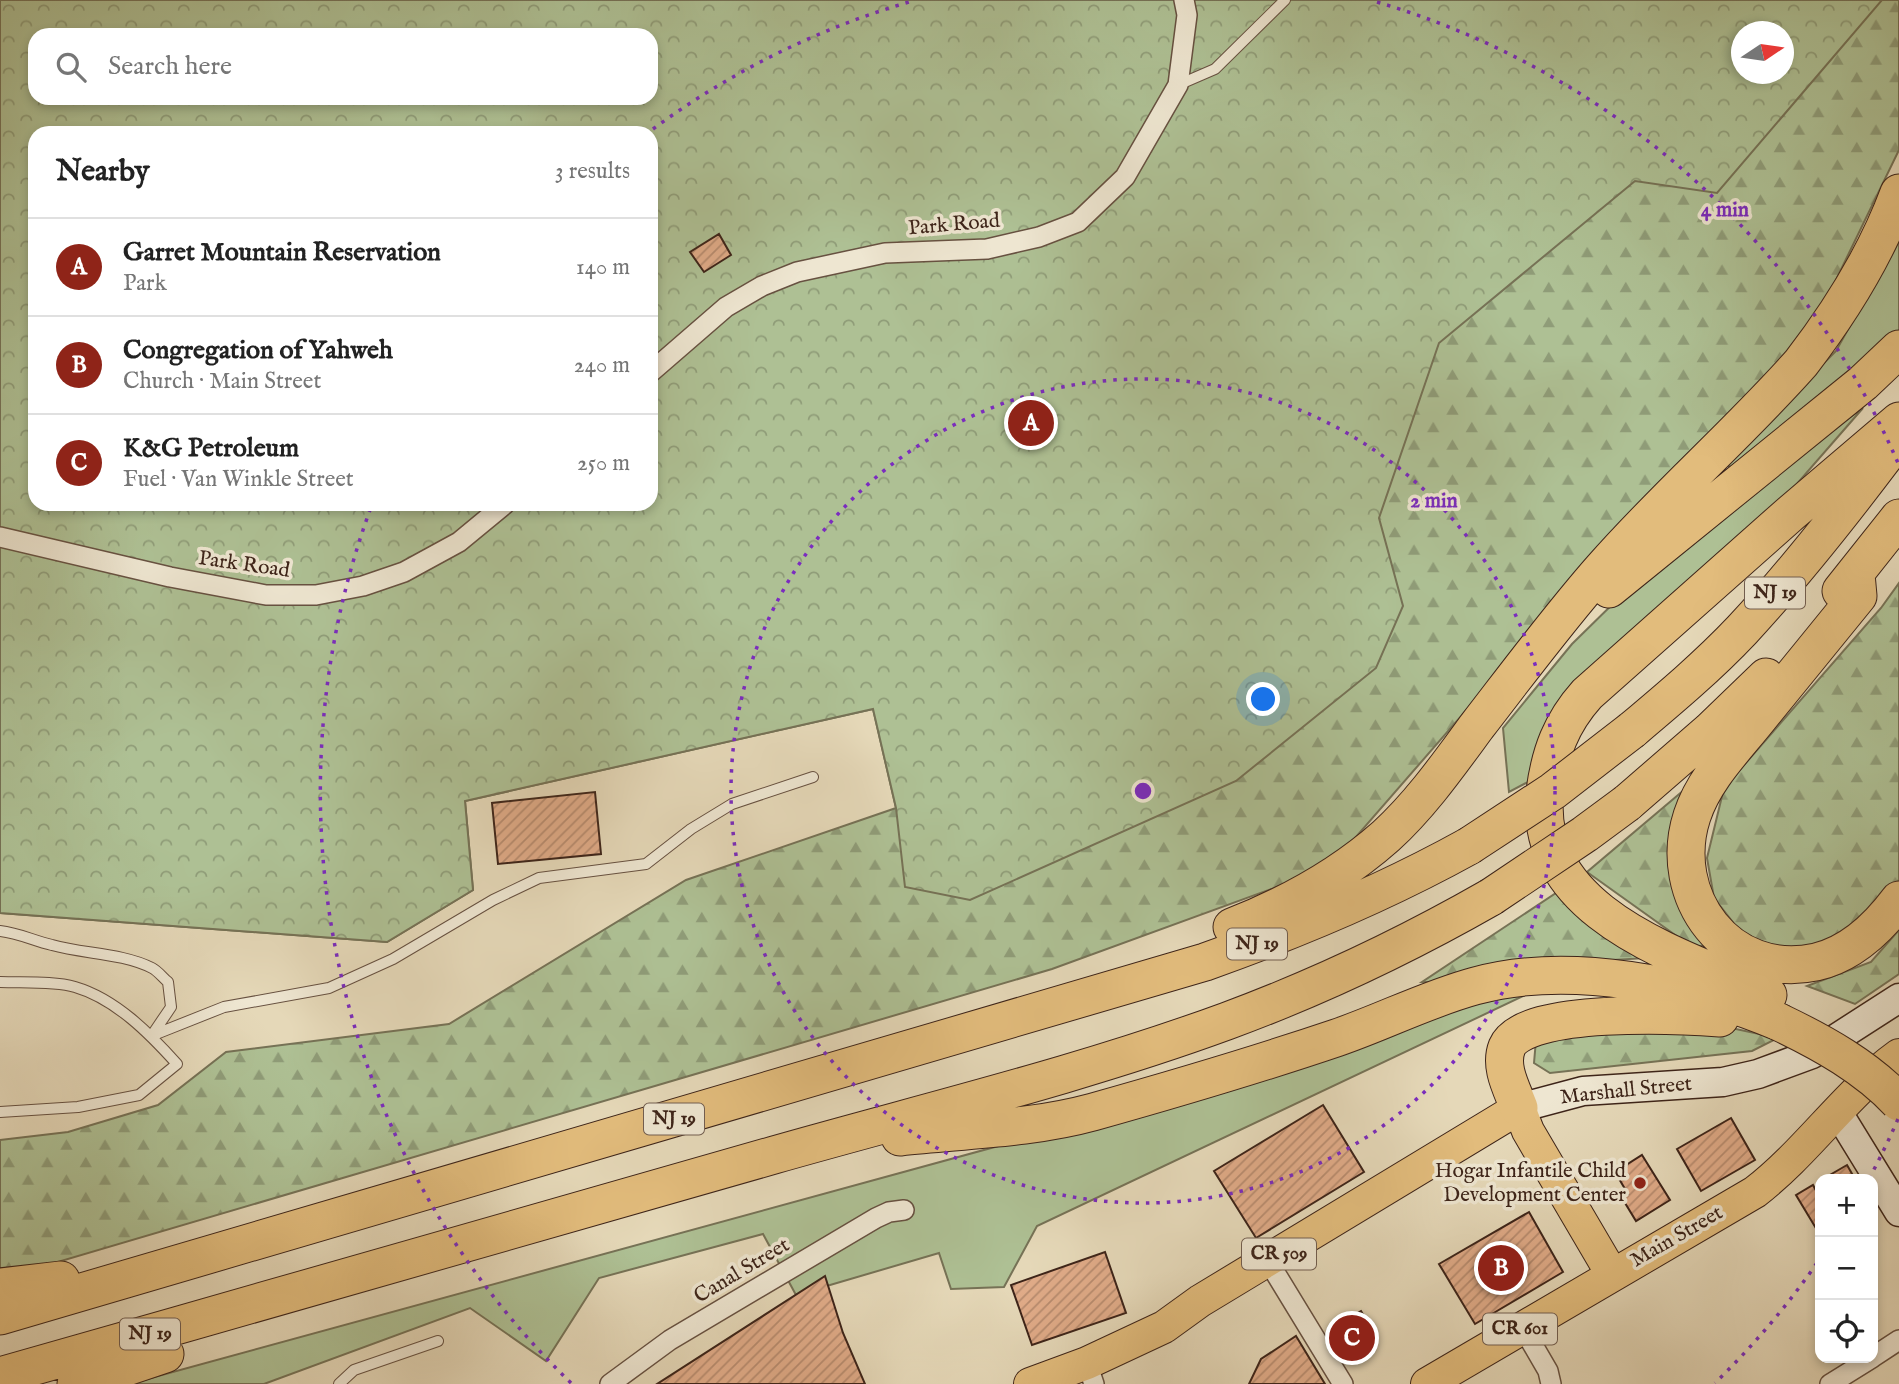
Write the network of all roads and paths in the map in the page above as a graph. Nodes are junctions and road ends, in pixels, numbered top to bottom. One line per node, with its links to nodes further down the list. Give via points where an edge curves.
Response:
1 (1184, 0): 3 (street, Park Road, via 1187,15)
2 (1285, 0): 3 (lane, via 1215,69)
3 (1178, 85): 6 (street, Park Road, via 1125,177 1078,222 987,249 885,253 797,272 726,307)
4 (1899, 193): 13 (highway, via 1860,277 1801,363 1604,567)
5 (1899, 349): 13 (highway, via 1613,586 1540,654)
6 (658, 366)
7 (1899, 421): 20 (highway, via 1587,694 1567,718 1547,775 1545,815 1554,855 1594,908 1629,933)
8 (1899, 438): 19 (highway, NJ 19, bridge, via 1763,607 1632,730 1553,791 1469,846 1312,922 1205,962)
9 (497, 511): 11 (street, Park Road, via 459,542 404,572 316,595 266,595 170,578)
10 (1899, 519): 12 (highway, NJ 19)
11 (0, 537)
12 (1856, 573): 15 (highway, via 1858,596 1702,794 1688,831 1686,863 1694,897 1711,927 1736,949 1767,962 1800,964 1833,957 1875,929); 28 (highway, NJ 19, bridge, via 1745,699 1669,768 1575,841 1491,897 1380,956 1226,1021)
13 (1484, 716): 19 (highway, via 1405,817 1341,871 1259,916 1076,981)
14 (813, 777): 21 (lane, via 732,804 646,864 539,878 393,959 328,988 224,1007)
15 (1899, 900)
16 (0, 930): 21 (lane, via 152,969 168,982 171,1007)
17 (0, 982): 21 (lane, via 75,987 102,999)
18 (1899, 998): 25 (street, Marshall Street, via 1812,1054 1758,1074 1723,1082 1583,1091)
19 (1033, 1014): 32 (highway, NJ 19)
20 (1783, 1019): 23 (highway, via 1841,1034 1864,1050); 24 (highway, bridge, via 1871,1077); 25 (highway, via 1601,1017 1521,1031 1512,1039 1504,1059); 28 (highway, via 1633,982 1579,975 1527,976 1466,989 1297,1051 1090,1113 1031,1124)
21 (152, 1036): 27 (lane, via 177,1064 139,1095 78,1107)
22 (1899, 1055): 26 (main road, Main Street)
23 (1899, 1088)
24 (1899, 1102)
25 (1520, 1108): 31 (main road, Marshall Street / CR 509); 33 (main road, via 1528,1131)
26 (1836, 1111): 30 (street); 33 (main road, Main Street, via 1796,1157 1755,1192)
27 (0, 1112)
28 (803, 1147): 35 (highway, NJ 19)
29 (904, 1210): 46 (street, Canal Street, via 876,1218 808,1258 670,1340)
30 (1899, 1212)
31 (1268, 1261): 42 (main road, Marshall Street / CR 509); 48 (street)
32 (160, 1269): 34 (highway); 36 (highway, NJ 19)
33 (1612, 1274): 37 (main road, Main Street / CR 601)
34 (0, 1286)
35 (300, 1289): 43 (highway, NJ 19); 44 (highway, via 271,1319)
36 (0, 1316)
37 (1523, 1328): 49 (main road, Main Street / CR 601); 50 (street)
38 (1899, 1340): 40 (street)
39 (438, 1341): 45 (lane, via 354,1370)
40 (1878, 1353)
41 (1863, 1363): 51 (street)
42 (1091, 1373): 47 (main road, Marshall Street / CR 509)
43 (0, 1376)
44 (76, 1384)
45 (340, 1384)
46 (611, 1384)
47 (1030, 1384)
48 (1343, 1384)
49 (1427, 1384)
50 (1551, 1384)
51 (1830, 1384)

